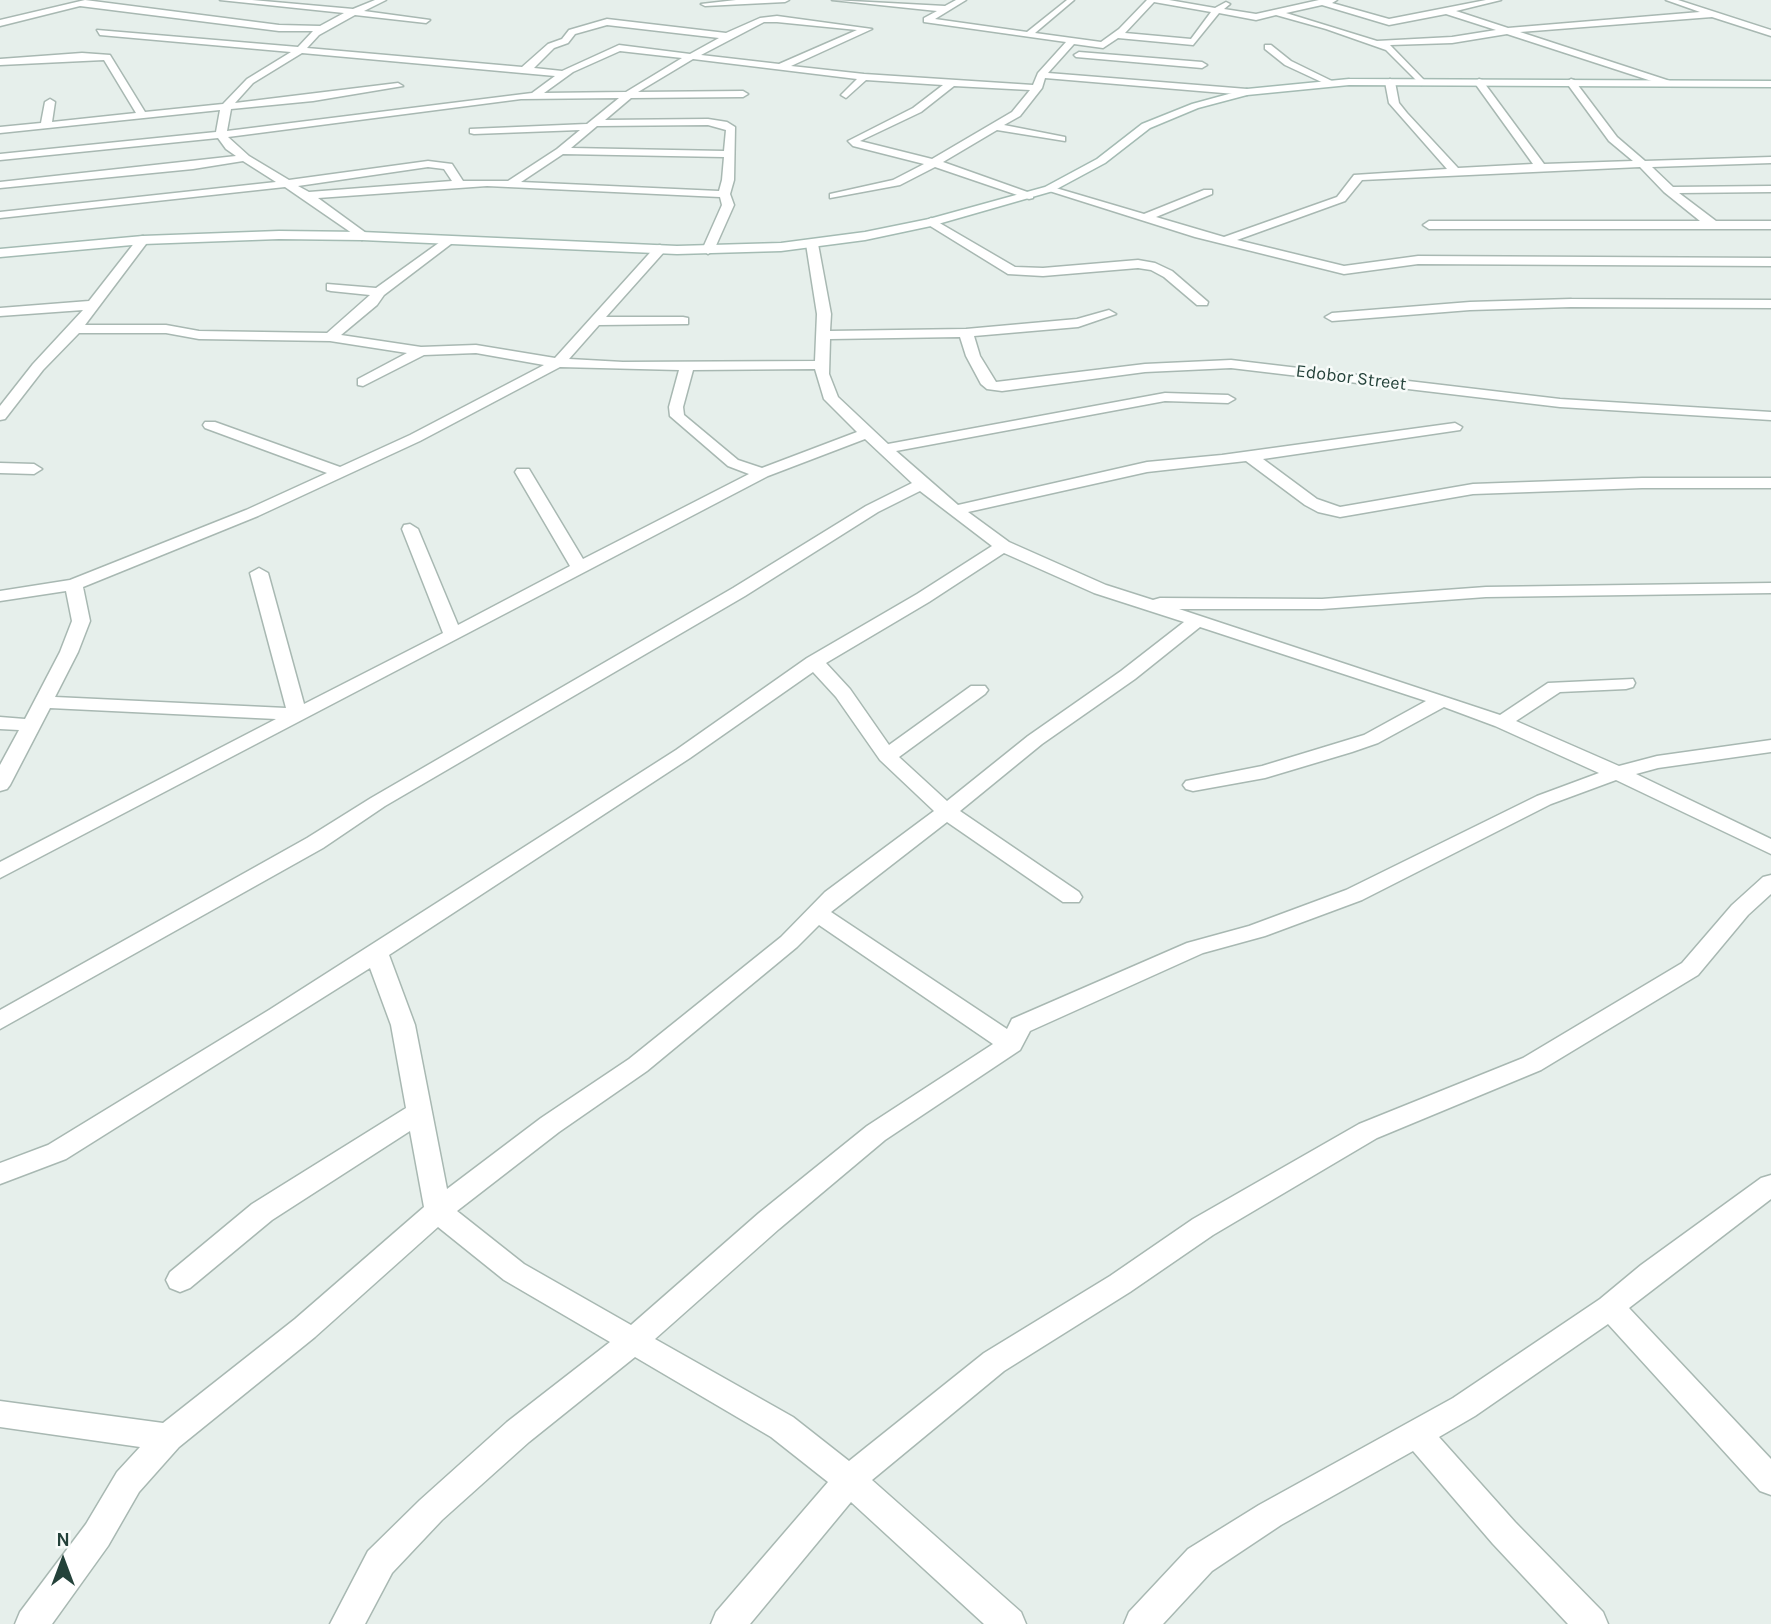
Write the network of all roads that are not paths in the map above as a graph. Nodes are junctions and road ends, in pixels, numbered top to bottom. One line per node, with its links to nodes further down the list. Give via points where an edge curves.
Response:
1 (97, 0): 15 (street)
2 (224, 0): 19 (street)
3 (382, 0): 19 (street)
4 (785, 0): 16 (street)
5 (836, 0): 17 (street)
6 (904, 0): 13 (street)
7 (1153, 0): 18 (street); 34 (street)
8 (1229, 0): 18 (street)
9 (1333, 0): 14 (street)
10 (1497, 0): 20 (street)
11 (1670, 0): 22 (street)
12 (1071, 1): 36 (street)
13 (959, 2): 17 (street)
14 (1321, 2): 21 (street); 24 (street)
15 (82, 4): 25 (street); 29 (street)
16 (705, 4)
17 (945, 9): 36 (street, via 927,20)
18 (1218, 9): 21 (street, via 1256,18); 34 (street, via 1193,42)
19 (353, 12): 23 (street); 29 (street)
20 (1446, 12): 24 (street); 30 (street)
21 (1275, 13): 41 (street)
22 (1712, 14): 27 (street); 30 (street)
23 (425, 20)
24 (1385, 21): 28 (street)
25 (0, 23)
26 (1771, 23): 27 (street)
27 (1746, 25): 33 (street)
28 (1407, 29)
29 (321, 30): 45 (street)
30 (1506, 31): 37 (street); 61 (street)
31 (100, 32): 45 (street)
32 (1418, 32): 37 (street)
33 (1771, 33)
34 (1117, 35): 39 (street, via 1102,45)
35 (726, 36): 38 (street, via 607,22 572,32); 47 (street); 50 (street, via 772,19 869,29)
36 (1027, 36): 39 (street)
37 (1440, 40): 41 (street)
38 (565, 41): 40 (street); 51 (street, via 551,46)
39 (1072, 41): 46 (street)
40 (577, 42)
41 (1378, 43): 57 (street, via 1394,51)
42 (601, 44): 44 (street)
43 (1268, 47): 60 (street, via 1305,73)
44 (619, 48): 47 (street); 52 (street)
45 (300, 50): 51 (street); 71 (street, via 250,81)
46 (1059, 53): 49 (street); 53 (street)
47 (689, 58): 50 (street); 69 (street)
48 (0, 62): 72 (street, via 107,57)
49 (1202, 65)
50 (778, 68): 54 (street)
51 (523, 70): 52 (street)
52 (564, 74): 68 (street)
53 (1041, 75): 64 (street); 65 (street)
54 (864, 77): 55 (street); 67 (street)
55 (953, 82): 64 (street); 85 (street, via 917,110 853,141)
56 (1390, 82): 57 (street); 60 (street); 88 (street, via 1394,103)
57 (1421, 82): 58 (street)
58 (1479, 82): 59 (street); 87 (street)
59 (1571, 82): 61 (street); 86 (street, via 1613,139)
60 (1331, 83): 65 (street)
61 (1667, 83): 62 (street)
62 (1771, 85)
63 (398, 86): 71 (street)
64 (1037, 88): 75 (street, via 1016,114)
65 (1247, 92): 93 (street, via 1159,120 1130,136 1101,161)
66 (743, 94): 69 (street)
67 (846, 94)
68 (534, 95): 69 (street); 78 (street)
69 (629, 96): 74 (street)
70 (50, 102): 73 (street)
71 (226, 107): 72 (street); 78 (street)
72 (142, 115): 73 (street)
73 (46, 125): 76 (street)
74 (594, 125): 77 (street); 80 (street); 81 (street, via 723,124 731,130)
75 (998, 127): 79 (street); 85 (street)
76 (0, 130)
77 (474, 131)
78 (221, 134): 82 (street); 83 (street)
79 (1060, 139)
80 (561, 152): 81 (street); 90 (street)
81 (729, 154): 97 (street)
82 (0, 157)
83 (245, 158): 91 (street); 92 (street)
84 (1771, 160): 86 (street)
85 (934, 163): 99 (street, via 896,183); 100 (street)
86 (1643, 164): 87 (street); 95 (street)
87 (1541, 167): 88 (street)
88 (1455, 171): 109 (street, via 1358,177 1341,200)
89 (459, 183): 90 (street); 91 (street, via 448,166 428,164); 98 (street)
90 (512, 183): 97 (street)
91 (286, 184): 98 (street); 101 (street)
92 (0, 185)
93 (1049, 189): 100 (street); 102 (street)
94 (1771, 189): 95 (street)
95 (1668, 190): 105 (street)
96 (1208, 192): 102 (street)
97 (724, 194): 113 (street, via 728,205)
98 (307, 196): 107 (street)
99 (834, 196)
100 (1030, 196): 103 (street)
101 (0, 215)
102 (1143, 218): 109 (street)
103 (931, 222): 111 (street); 118 (street, via 1012,271 1138,264 1168,274)
104 (1429, 225): 105 (street)
105 (1713, 225): 106 (street)
106 (1771, 225)
107 (362, 236): 108 (street); 110 (street)
108 (143, 240): 114 (street); 120 (street)
109 (1224, 241): 115 (street, via 1344,270 1418,260)
110 (447, 242): 112 (street); 117 (street)
111 (812, 244): 113 (street); 128 (street, via 824,314)
112 (660, 249): 113 (street); 124 (street)
113 (708, 250)
114 (0, 253)
115 (1771, 262)
116 (331, 287): 117 (street)
117 (379, 292): 129 (street)
118 (1202, 302)
119 (1771, 304): 123 (street, via 1558,303)
120 (93, 305): 121 (street); 126 (street)
121 (0, 312)
122 (1109, 314): 127 (street, via 1078,323)
123 (1332, 317)
124 (597, 321): 125 (street); 131 (street)
125 (682, 321)
126 (75, 329): 129 (street); 136 (street)
127 (966, 333): 128 (street); 137 (street, Edobor Street, via 992,386 1145,368 1231,364 1560,403)
128 (822, 335): 132 (street)
129 (330, 337): 130 (street)
130 (421, 351): 131 (street, via 476,349); 134 (street)
131 (558, 363): 133 (street); 145 (street)
132 (824, 365): 133 (street); 140 (street, via 822,374 831,399)
133 (687, 366): 147 (street, via 677,416 733,463)
134 (363, 382)
135 (1228, 399): 141 (street, via 1165,397)
136 (0, 416)
137 (1771, 416)
138 (210, 425): 145 (street)
139 (1455, 426): 142 (street)
140 (867, 433): 141 (street); 147 (street)
141 (885, 449): 149 (street)
142 (1248, 455): 148 (street, via 1311,502 1340,512 1473,489 1642,482); 150 (street, via 1147,467)
143 (0, 468): 144 (street)
144 (34, 469)
145 (340, 472): 155 (street)
146 (523, 472): 153 (street)
147 (762, 474): 153 (street)
148 (1771, 483)
149 (922, 484): 150 (street); 182 (street, via 872,509 304,850)
150 (956, 510): 152 (street)
151 (410, 529): 160 (street)
152 (1003, 545): 158 (street, via 1100,589); 161 (street)
153 (580, 568): 160 (street)
154 (259, 573): 166 (street)
155 (74, 585): 157 (street); 165 (street, via 81,621)
156 (1771, 588): 158 (street, via 1486,592 1245,606)
157 (0, 596)
158 (1143, 603): 159 (street)
159 (1196, 621): 164 (street); 175 (street, via 1034,740)
160 (453, 636): 166 (street)
161 (814, 662): 171 (street, via 843,693); 181 (street, via 683,754)
162 (1626, 683): 167 (street, via 1555,687)
163 (978, 690): 171 (street)
164 (1443, 700): 167 (street); 174 (street, via 1345,748 1265,772)
165 (43, 702): 166 (street); 169 (street)
166 (297, 714): 177 (street)
167 (1502, 722): 172 (street)
168 (0, 723): 169 (street)
169 (32, 725): 173 (street)
170 (1771, 746): 172 (street, via 1657,762)
171 (887, 755): 175 (street)
172 (1617, 773): 176 (street); 183 (street, via 1544,800 1354,895 1195,948 1021,1025)
173 (0, 785)
174 (1193, 785)
175 (947, 812): 179 (street); 180 (street)
176 (1771, 847)
177 (0, 871)
178 (1771, 883): 194 (street, via 1740,910 1690,969 1532,1064 1368,1131 1203,1227 994,1362)
179 (1071, 897)
180 (818, 914): 183 (street); 187 (street, via 638,1065)
181 (376, 953): 184 (street, via 403,1025); 185 (street, via 57,1152)
182 (0, 1021)
183 (1011, 1044): 190 (street, via 876,1133)
184 (418, 1113): 187 (street); 188 (street, via 262,1212)
185 (0, 1174)
186 (1771, 1185): 189 (street)
187 (438, 1211): 190 (street, via 514,1272); 193 (street, via 305,1328)
188 (180, 1280)
189 (1610, 1307): 192 (street); 195 (street)
190 (632, 1342): 194 (street, via 782,1427); 197 (street, via 518,1432 431,1510 380,1562)
191 (0, 1414): 193 (street)
192 (1417, 1434): 200 (street, via 1270,1515 1200,1560); 201 (street)
193 (168, 1437): 196 (street, via 128,1482 97,1535)
194 (849, 1480): 198 (street); 199 (street)
195 (1771, 1481)
196 (32, 1624)
197 (347, 1624)
198 (728, 1624)
199 (1009, 1624)
200 (1141, 1624)
201 (1591, 1624)

